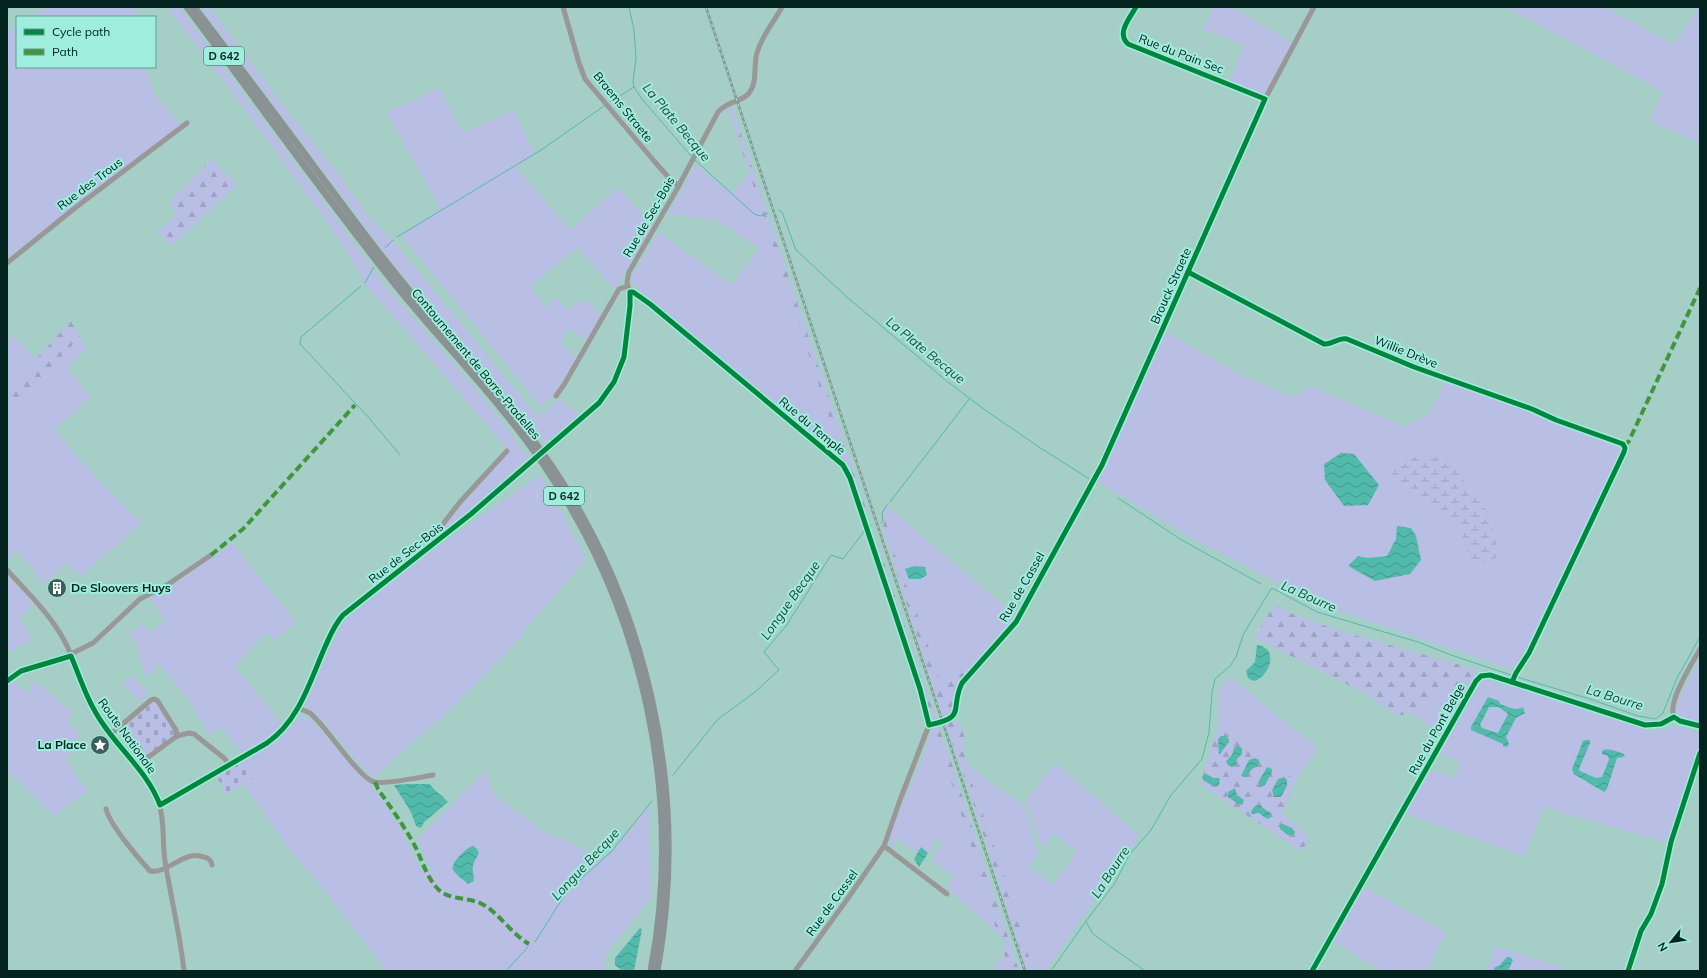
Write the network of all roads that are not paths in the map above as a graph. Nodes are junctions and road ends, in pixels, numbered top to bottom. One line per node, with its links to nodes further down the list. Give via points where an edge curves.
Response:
1 (187, 7): 40 (highway, Contournement de Borre-Pradelles / D 642, via 395,283 520,432 557,484 592,547 618,607 634,656 646,699 656,754 662,867)
2 (194, 7): 41 (highway, D 642, via 402,282 526,430 571,497 602,554 621,598 641,656 662,754 668,868)
3 (563, 7): 9 (street, Braems Straete, via 580,67 586,79)
4 (782, 7): 9 (street, Rue de Sec-Bois, via 757,52 754,82 750,92 721,108)
5 (1136, 7): 7 (street, Rue du Pain Sec, via 1122,32 1128,44)
6 (1314, 7): 7 (street, Brouck Straete)
7 (1265, 98): 11 (street, Brouck Straete)
8 (187, 123): 10 (street, Rue des Trous)
9 (678, 186): 12 (street, Rue de Sec-Bois, via 629,272)
10 (7, 263)
11 (1188, 272): 16 (street, Brouck Straete); 23 (street, Willie Drève, via 1324,344 1347,339 1414,367 1620,442 1624,446 1623,454)
12 (628, 286): 13 (street, Rue de Sec-Bois); 14 (street, via 619,289 576,366)
13 (630, 292): 17 (street, Rue de Sec-Bois, bridge, via 626,345 621,366 614,382 596,407); 26 (street, Rue du Temple, via 647,302 845,467 918,684)
14 (556, 396)
15 (507, 451): 17 (street, Rue de Sec-Bois, via 452,512 433,537)
16 (1093, 481): 26 (street, Rue de Cassel, via 1016,622 962,683 954,716)
17 (434, 543): 24 (street, Rue de Sec-Bois, via 340,618)
18 (211, 555): 21 (street, via 167,585 140,599 90,645)
19 (7, 570): 21 (street, Route Nationale, via 55,624)
20 (1700, 649): 25 (street, via 1674,701)
21 (71, 655): 22 (street, via 21,671); 28 (street, Route Nationale, via 90,702)
22 (7, 681)
23 (1513, 681): 25 (street, Rue du Pont Belge, via 1646,725 1661,724); 43 (street, Rue du Pont Belge, via 1487,674 1476,681)
24 (298, 708): 30 (street, Rue de Sec-Bois, via 290,722 276,736); 32 (street, via 310,713 373,781 387,782)
25 (1674, 717): 27 (street)
26 (929, 725): 35 (street, Rue de Cassel)
27 (1700, 726)
28 (111, 734): 29 (street, via 154,699 172,724); 31 (street, Route Nationale)
29 (177, 736): 30 (street, via 194,734); 31 (street)
30 (230, 764): 33 (street, Rue de Sec-Bois)
31 (136, 766): 33 (street, Route Nationale, via 152,787)
32 (433, 775)
33 (160, 805): 37 (street, Route Nationale)
34 (106, 809): 37 (street, via 123,837 149,870)
35 (884, 846): 38 (street); 42 (street, Rue de Cassel)
36 (212, 865): 37 (street, via 207,858 192,855)
37 (166, 867): 39 (street, Route Nationale, via 179,927)
38 (947, 894)
39 (184, 971)
40 (651, 971)
41 (657, 971)
42 (794, 971)
43 (1312, 971)

